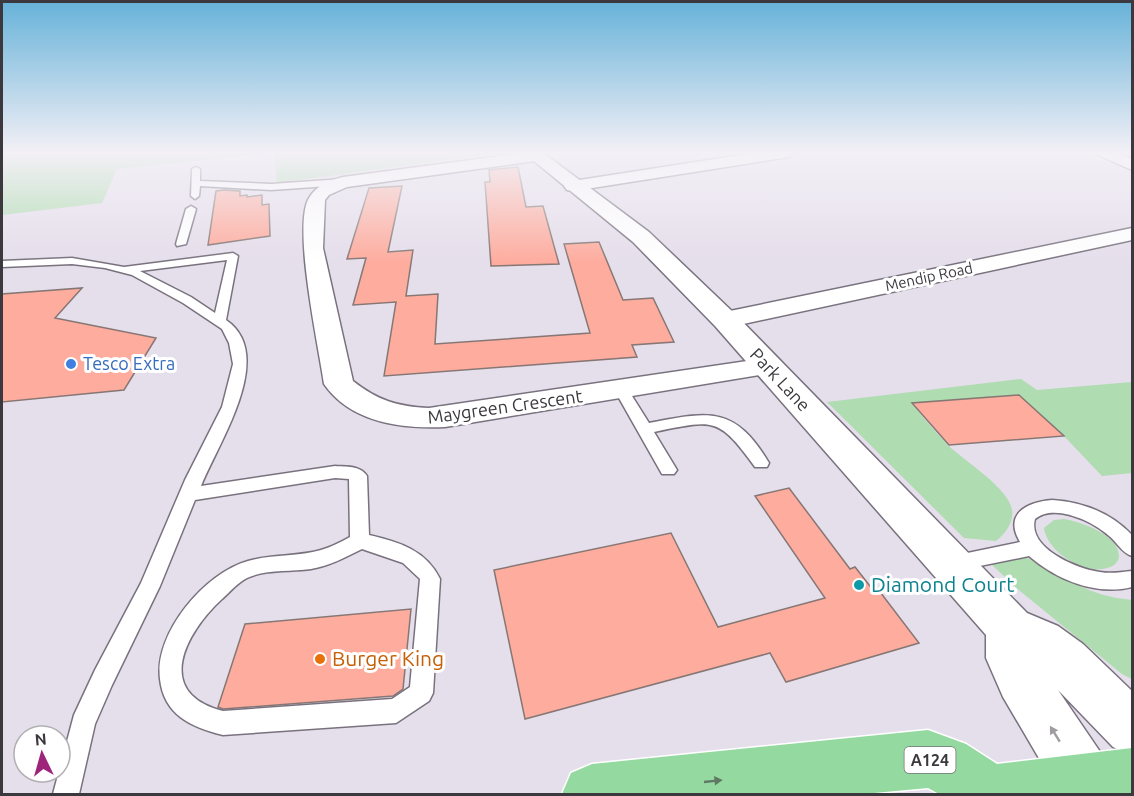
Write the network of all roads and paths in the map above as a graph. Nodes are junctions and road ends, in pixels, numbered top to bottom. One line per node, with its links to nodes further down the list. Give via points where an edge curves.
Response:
1 (195, 189): 4 (lane)
2 (327, 189): 13 (street, Maygreen Crescent, via 316,200 313,248 339,384 351,395 409,419)
3 (577, 189): 10 (street, Park Lane, via 641,237)
4 (195, 196)
5 (191, 209): 7 (lane)
6 (1132, 234): 10 (street, Mendip Road)
7 (181, 244)
8 (2, 264): 9 (lane, via 72,261)
9 (122, 269): 11 (lane, via 166,289); 11 (lane, via 233,256)
10 (725, 320): 12 (street, Park Lane)
11 (219, 322): 17 (lane, via 227,327 236,343 240,364 230,407)
12 (768, 366): 13 (street, Maygreen Crescent); 21 (street, Park Lane)
13 (622, 391): 14 (lane)
14 (644, 429): 15 (lane, via 722,421); 16 (lane)
15 (761, 463)
16 (668, 470)
17 (188, 494): 18 (lane, via 335,472 352,473 358,476); 26 (lane, via 150,586 83,724)
18 (361, 541): 18 (lane, via 403,554 426,568 430,579 421,693 396,711 223,723 198,717 177,701 171,675 173,650 178,635 204,600 236,573 318,559)
19 (1035, 547): 20 (lane, via 1026,534 1027,514 1049,506 1065,507 1101,521); 21 (lane); 22 (lane, via 1049,561 1087,580 1107,584)
20 (1132, 548)
21 (950, 564): 23 (street, Park Lane)
22 (1132, 579)
23 (1010, 628): 24 (street, Park Lane, via 1041,642 1065,661); 25 (street, one-way to 23, via 1021,679 1011,658)
24 (1132, 728)
25 (1109, 780): 29 (main road)
26 (66, 795)
27 (592, 795): 28 (main road, A124, one-way to 28, via 917,759 946,764)
28 (988, 795)
29 (997, 795)

